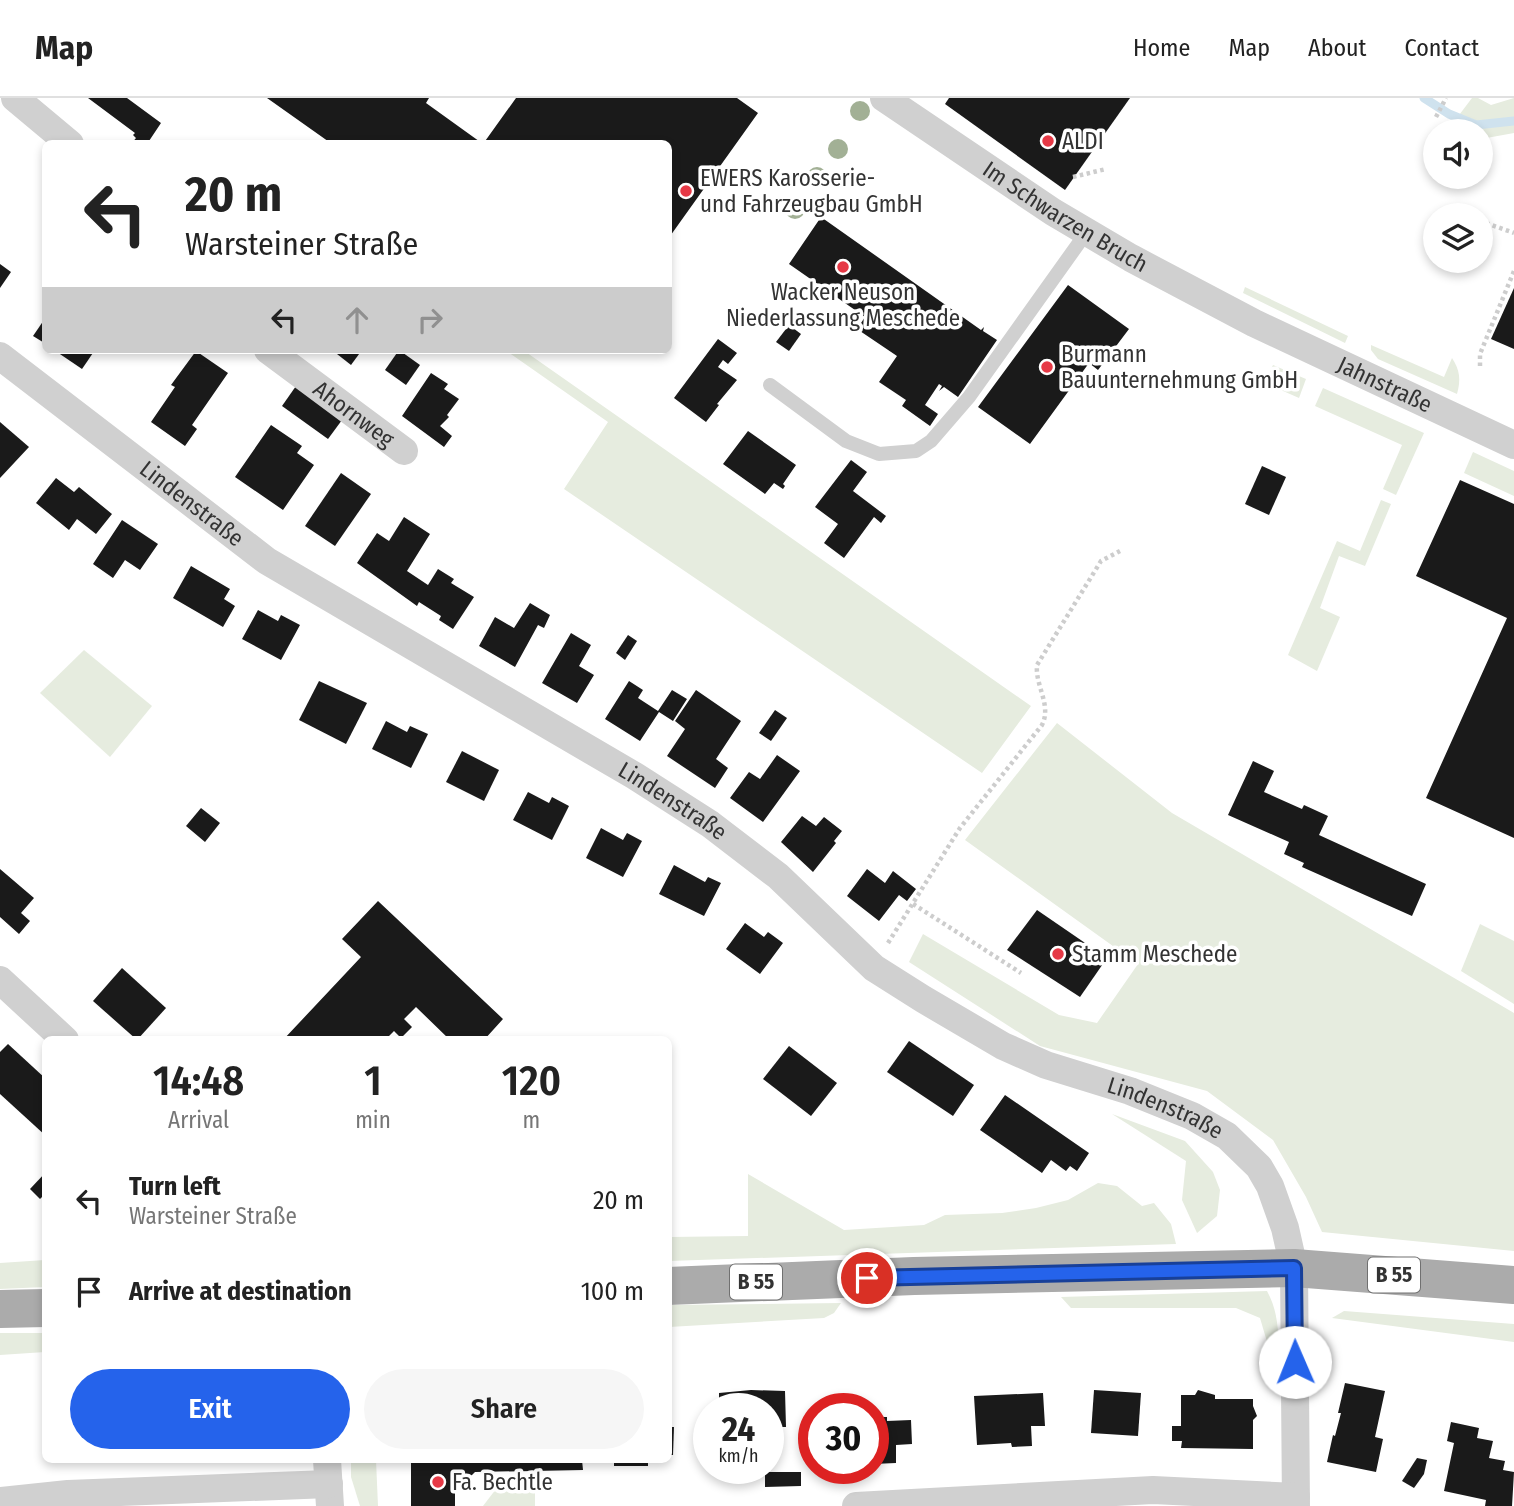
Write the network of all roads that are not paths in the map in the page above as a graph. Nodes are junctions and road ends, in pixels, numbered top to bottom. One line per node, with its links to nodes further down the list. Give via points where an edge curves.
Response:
1 (13, 98): 3 (street); 4 (street)
2 (884, 98): 5 (street, Im Schwarzen Bruch)
3 (0, 112)
4 (65, 140)
5 (1086, 233): 6 (street, Im Schwarzen Bruch); 9 (lane, via 969,397 932,441 916,451 879,454 846,441)
6 (1254, 323): 10 (street, Jahnstraße)
7 (273, 354): 11 (street, Ahornweg)
8 (0, 356): 14 (street, Lindenstraße, via 267,561 635,776 729,837 778,876 874,968 1003,1045 1046,1065 1192,1116 1227,1136 1259,1167 1270,1186)
9 (770, 385)
10 (1514, 445)
11 (404, 451)
12 (0, 980): 13 (street)
13 (61, 1036)
14 (1294, 1268): 15 (main road, B 55); 16 (main road, B 55); 21 (street, Lindenstraße)
15 (1514, 1285)
16 (672, 1286)
17 (42, 1308): 18 (main road)
18 (0, 1309)
19 (329, 1483): 20 (street)
20 (0, 1501)
21 (1296, 1502): 22 (street, via 1153,1490)
22 (856, 1506)

